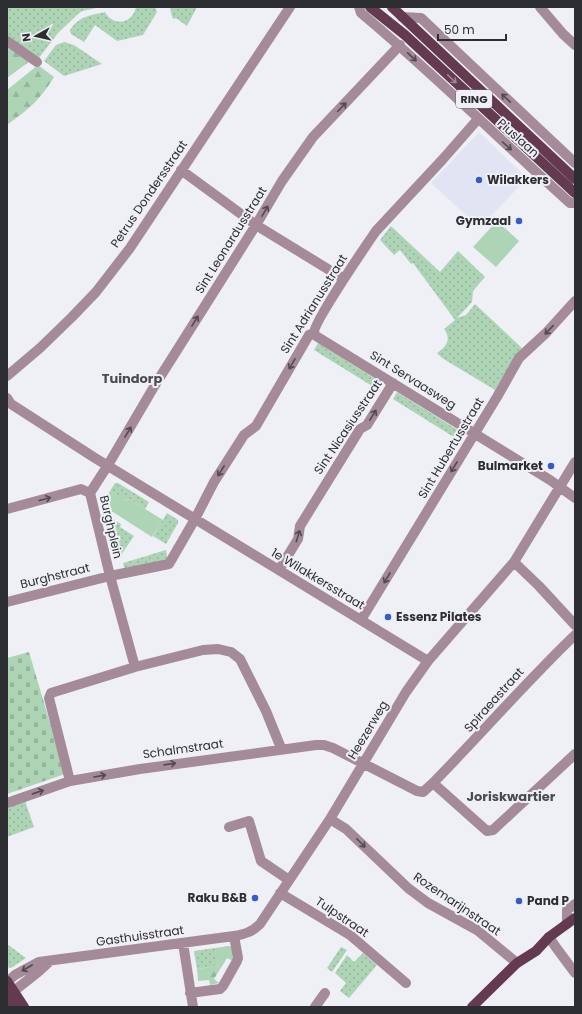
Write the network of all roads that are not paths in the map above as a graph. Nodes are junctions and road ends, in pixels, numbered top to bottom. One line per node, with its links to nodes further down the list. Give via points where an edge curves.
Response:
1 (290, 7): 13 (street, Petrus Dondersstraat)
2 (359, 7): 9 (street, Piuslaan, via 361,13)
3 (370, 7): 15 (main road, Piuslaan / RING, one-way to 15, via 405,35)
4 (392, 7): 6 (main road, Piuslaan / RING)
5 (540, 7): 8 (street)
6 (402, 17): 12 (street, Piuslaan, one-way to 6, via 421,18); 14 (main road, Piuslaan / RING)
7 (7, 41): 10 (street)
8 (575, 44)
9 (400, 46): 11 (street, Piuslaan, one-way to 11); 17 (street, Sint Leonardusstraat, one-way to 9, via 282,181 313,137)
10 (37, 62)
11 (478, 119): 16 (street, Piuslaan, one-way to 16, via 570,202); 18 (street, Sint Adrianusstraat, via 376,231)
12 (575, 163)
13 (181, 170): 17 (street); 21 (street, Petrus Dondersstraat, via 130,248 96,292 40,348)
14 (575, 179)
15 (575, 193)
16 (575, 203)
17 (256, 225): 18 (street); 26 (street, Sint Leonardusstraat, one-way to 17)
18 (344, 279): 20 (street, Sint Adrianusstraat)
19 (575, 301): 24 (street, Sint Hubertusstraat, one-way to 24, via 519,358)
20 (314, 333): 22 (street, Sint Servaasweg); 31 (street, Sint Adrianusstraat, one-way to 31, via 309,335 256,426 244,435 214,482)
21 (7, 376)
22 (393, 383): 24 (street, Sint Servaasweg); 33 (street, Sint Nicasiusstraat, one-way to 22, via 298,539 300,526 360,429 367,425)
23 (7, 398): 26 (street, via 11,404)
24 (475, 434): 27 (street, Sint Servaasweg); 36 (street, Sint Hubertusstraat, one-way to 36)
25 (575, 462): 27 (street, Heezerweg)
26 (108, 465): 28 (street, Burghplein); 31 (street)
27 (559, 487): 29 (street, Sint Servaasweg); 32 (street, Heezerweg)
28 (90, 492): 30 (street, one-way to 28, via 81,489); 34 (street, Burghplein)
29 (575, 498)
30 (7, 509)
31 (195, 519): 33 (street, 1e Wilakkersstraat); 34 (street, Burghplein, via 169,564)
32 (514, 562): 37 (street); 39 (street, Heezerweg)
33 (279, 570): 36 (street, 1e Wilakkersstraat)
34 (110, 576): 35 (street, Burghstraat); 40 (street)
35 (7, 602)
36 (361, 620): 39 (street, 1e Wilakkersstraat)
37 (575, 625)
38 (575, 635): 45 (street, Spiraeastraat)
39 (428, 661): 43 (street, Heezerweg)
40 (135, 667): 41 (street, via 203,650 218,649 231,652 240,659); 44 (street, via 51,693 49,698)
41 (282, 748): 43 (street, Schalmstraat, via 324,745); 44 (street, Schalmstraat, one-way to 41)
42 (575, 754): 45 (street, via 493,830 487,831)
43 (362, 764): 45 (street, Schalmstraat, via 417,791 423,792); 47 (street, Heezerweg)
44 (70, 781): 46 (street, Schalmstraat, one-way to 44)
45 (434, 783)
46 (7, 803)
47 (330, 820): 49 (street, Heezerweg); 56 (street, Rozemarijnstraat, one-way to 56, via 346,829 408,888 428,903 484,935)
48 (229, 827): 49 (street, via 248,822 261,861)
49 (288, 880): 50 (street, Heezerweg)
50 (280, 893): 53 (street, Heezerweg, via 255,929); 60 (street, Tulpstraat, via 350,935)
51 (571, 907): 52 (street)
52 (571, 921): 54 (main road)
53 (234, 936): 55 (street, Gasthuisstraat); 62 (street, via 238,958 223,986)
54 (546, 940): 56 (main road, via 530,949); 58 (street, via 555,946)
55 (183, 943): 57 (street, Gasthuisstraat); 62 (street)
56 (520, 961): 68 (main road)
57 (49, 962): 59 (street, Gasthuisstraat, one-way to 59, via 39,962); 61 (street)
58 (575, 973)
59 (7, 981): 61 (main road)
60 (406, 983)
61 (9, 993): 64 (main road); 65 (main road)
62 (190, 993): 66 (street)
63 (324, 993): 67 (street)
64 (13, 1007)
65 (24, 1007)
66 (193, 1007)
67 (315, 1007)
68 (472, 1007)

